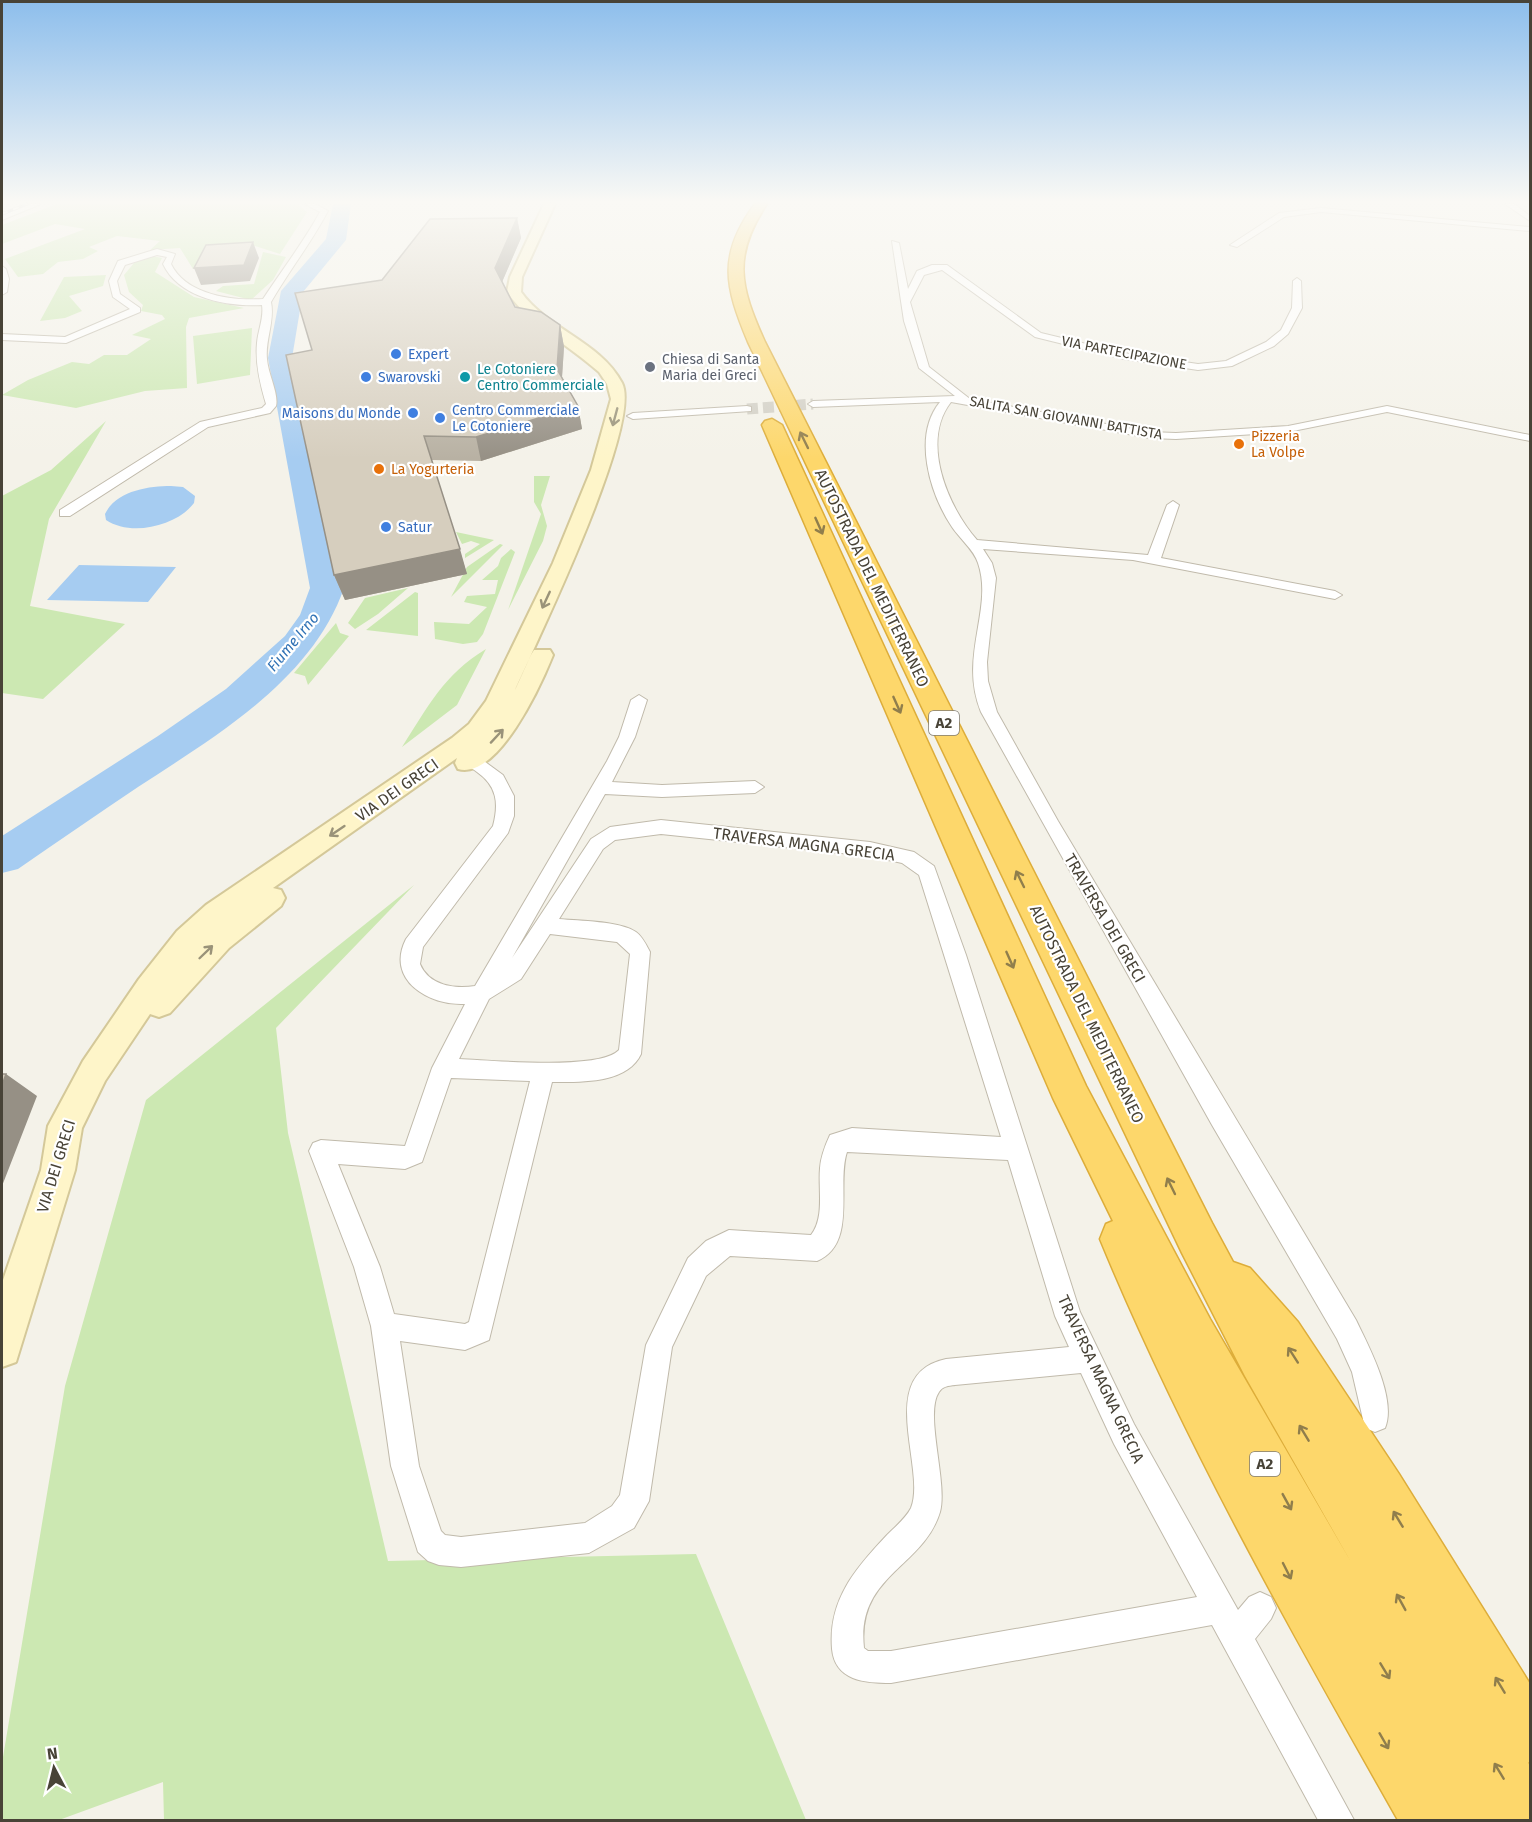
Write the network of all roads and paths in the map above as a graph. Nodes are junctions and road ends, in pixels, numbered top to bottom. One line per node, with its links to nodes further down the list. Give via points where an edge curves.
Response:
1 (115, 289): 14 (street, via 116,295 137,310 66,340)
2 (191, 289): 12 (street, via 238,303)
3 (275, 289): 12 (street)
4 (514, 289): 40 (main road, VIA DEI GRECI, one-way to 40, via 525,306 602,367 616,385 619,399 590,498 508,683 488,716 461,744 216,913 186,939 94,1071 65,1126)
5 (529, 289): 19 (main road, via 542,307 624,373 633,386)
6 (717, 289): 38 (highway, AUTOSTRADA DEL MEDITERRANEO / A2, one-way to 38, via 723,313)
7 (739, 289): 41 (highway, AUTOSTRADA DEL MEDITERRANEO / A2, one-way to 7, via 742,313)
8 (904, 289): 13 (street)
9 (912, 289): 13 (street, VIA PARTECIPAZIONE)
10 (975, 289): 11 (street, VIA PARTECIPAZIONE, via 1038,334 1124,356 1212,367 1228,364 1270,344 1285,332 1297,308)
11 (1297, 289)
12 (266, 302): 25 (street, via 270,315 264,329 262,375 272,404 266,411 204,424)
13 (906, 302): 16 (street, via 924,368)
14 (2, 337)
15 (948, 398): 16 (street, SALITA SAN GIOVANNI BATTISTA); 17 (street, SALITA SAN GIOVANNI BATTISTA); 26 (street, TRAVERSA DEI GRECI, via 938,407 932,452 941,494)
16 (971, 402): 21 (street, SALITA SAN GIOVANNI BATTISTA, via 1150,435 1288,429 1387,409)
17 (813, 404)
18 (747, 409): 19 (street)
19 (633, 416): 20 (main road)
20 (628, 433)
21 (1530, 438)
22 (620, 460): 23 (main road)
23 (610, 489)
24 (1173, 505): 27 (street)
25 (65, 513)
26 (970, 544): 27 (street, via 1074,550); 45 (street, TRAVERSA DEI GRECI, via 984,560 989,583 977,671 984,700 1034,797 1345,1328 1373,1395)
27 (1153, 560): 28 (street)
28 (1335, 596)
29 (550, 637): 31 (main road, VIA DEI GRECI, one-way to 29, via 513,717)
30 (639, 700): 33 (street, via 627,737)
31 (471, 760): 35 (street, TRAVERSA MAGNA GRECIA, via 490,771 501,785 507,812 502,828 413,945 410,964 419,982 440,994); 40 (main road, VIA DEI GRECI, one-way to 31, via 114,1072 166,995 244,917)
32 (755, 787): 33 (street, via 662,791)
33 (598, 788): 35 (street)
34 (544, 925): 35 (street, TRAVERSA MAGNA GRECIA, via 514,973); 37 (street, via 618,934 629,938 640,952 627,1060 573,1072); 39 (street, TRAVERSA MAGNA GRECIA, via 597,844 610,834 625,831 661,827 870,849 907,857 931,879)
35 (482, 993): 36 (street)
36 (443, 1068): 37 (street); 42 (street, via 414,1154 405,1158 321,1151 367,1267)
37 (543, 1072): 42 (street, via 480,1331 465,1337)
38 (1072, 1098): 51 (highway, one-way to 51, via 1101,1192 1150,1305 1294,1586); 52 (highway, A2, one-way to 52, via 1194,1335 1303,1531)
39 (1015, 1149): 42 (street, via 852,1139 838,1143 832,1155 830,1223 826,1239 817,1248 729,1243 715,1250 697,1268 659,1345 634,1501 623,1517 589,1538 461,1552 439,1550 429,1541 405,1466); 44 (street, TRAVERSA MAGNA GRECIA, via 1059,1291)
40 (58, 1170): 43 (main road, VIA DEI GRECI, via 22,1274)
41 (1197, 1238): 49 (highway, A2, one-way to 41, via 1282,1338); 53 (highway, one-way to 41, via 1261,1360)
42 (384, 1326)
43 (2, 1348)
44 (1089, 1359): 46 (street, TRAVERSA MAGNA GRECIA, via 1124,1434); 46 (street, via 955,1371 937,1375 923,1392 928,1496 924,1513 864,1582 848,1609 845,1632 849,1657 864,1667 891,1667)
45 (1375, 1418)
46 (1221, 1608): 48 (street, TRAVERSA MAGNA GRECIA)
47 (1260, 1608): 48 (street)
48 (1236, 1637): 50 (street)
49 (1530, 1735)
50 (1337, 1821)
51 (1430, 1821)
52 (1474, 1821)
53 (1530, 1821)

